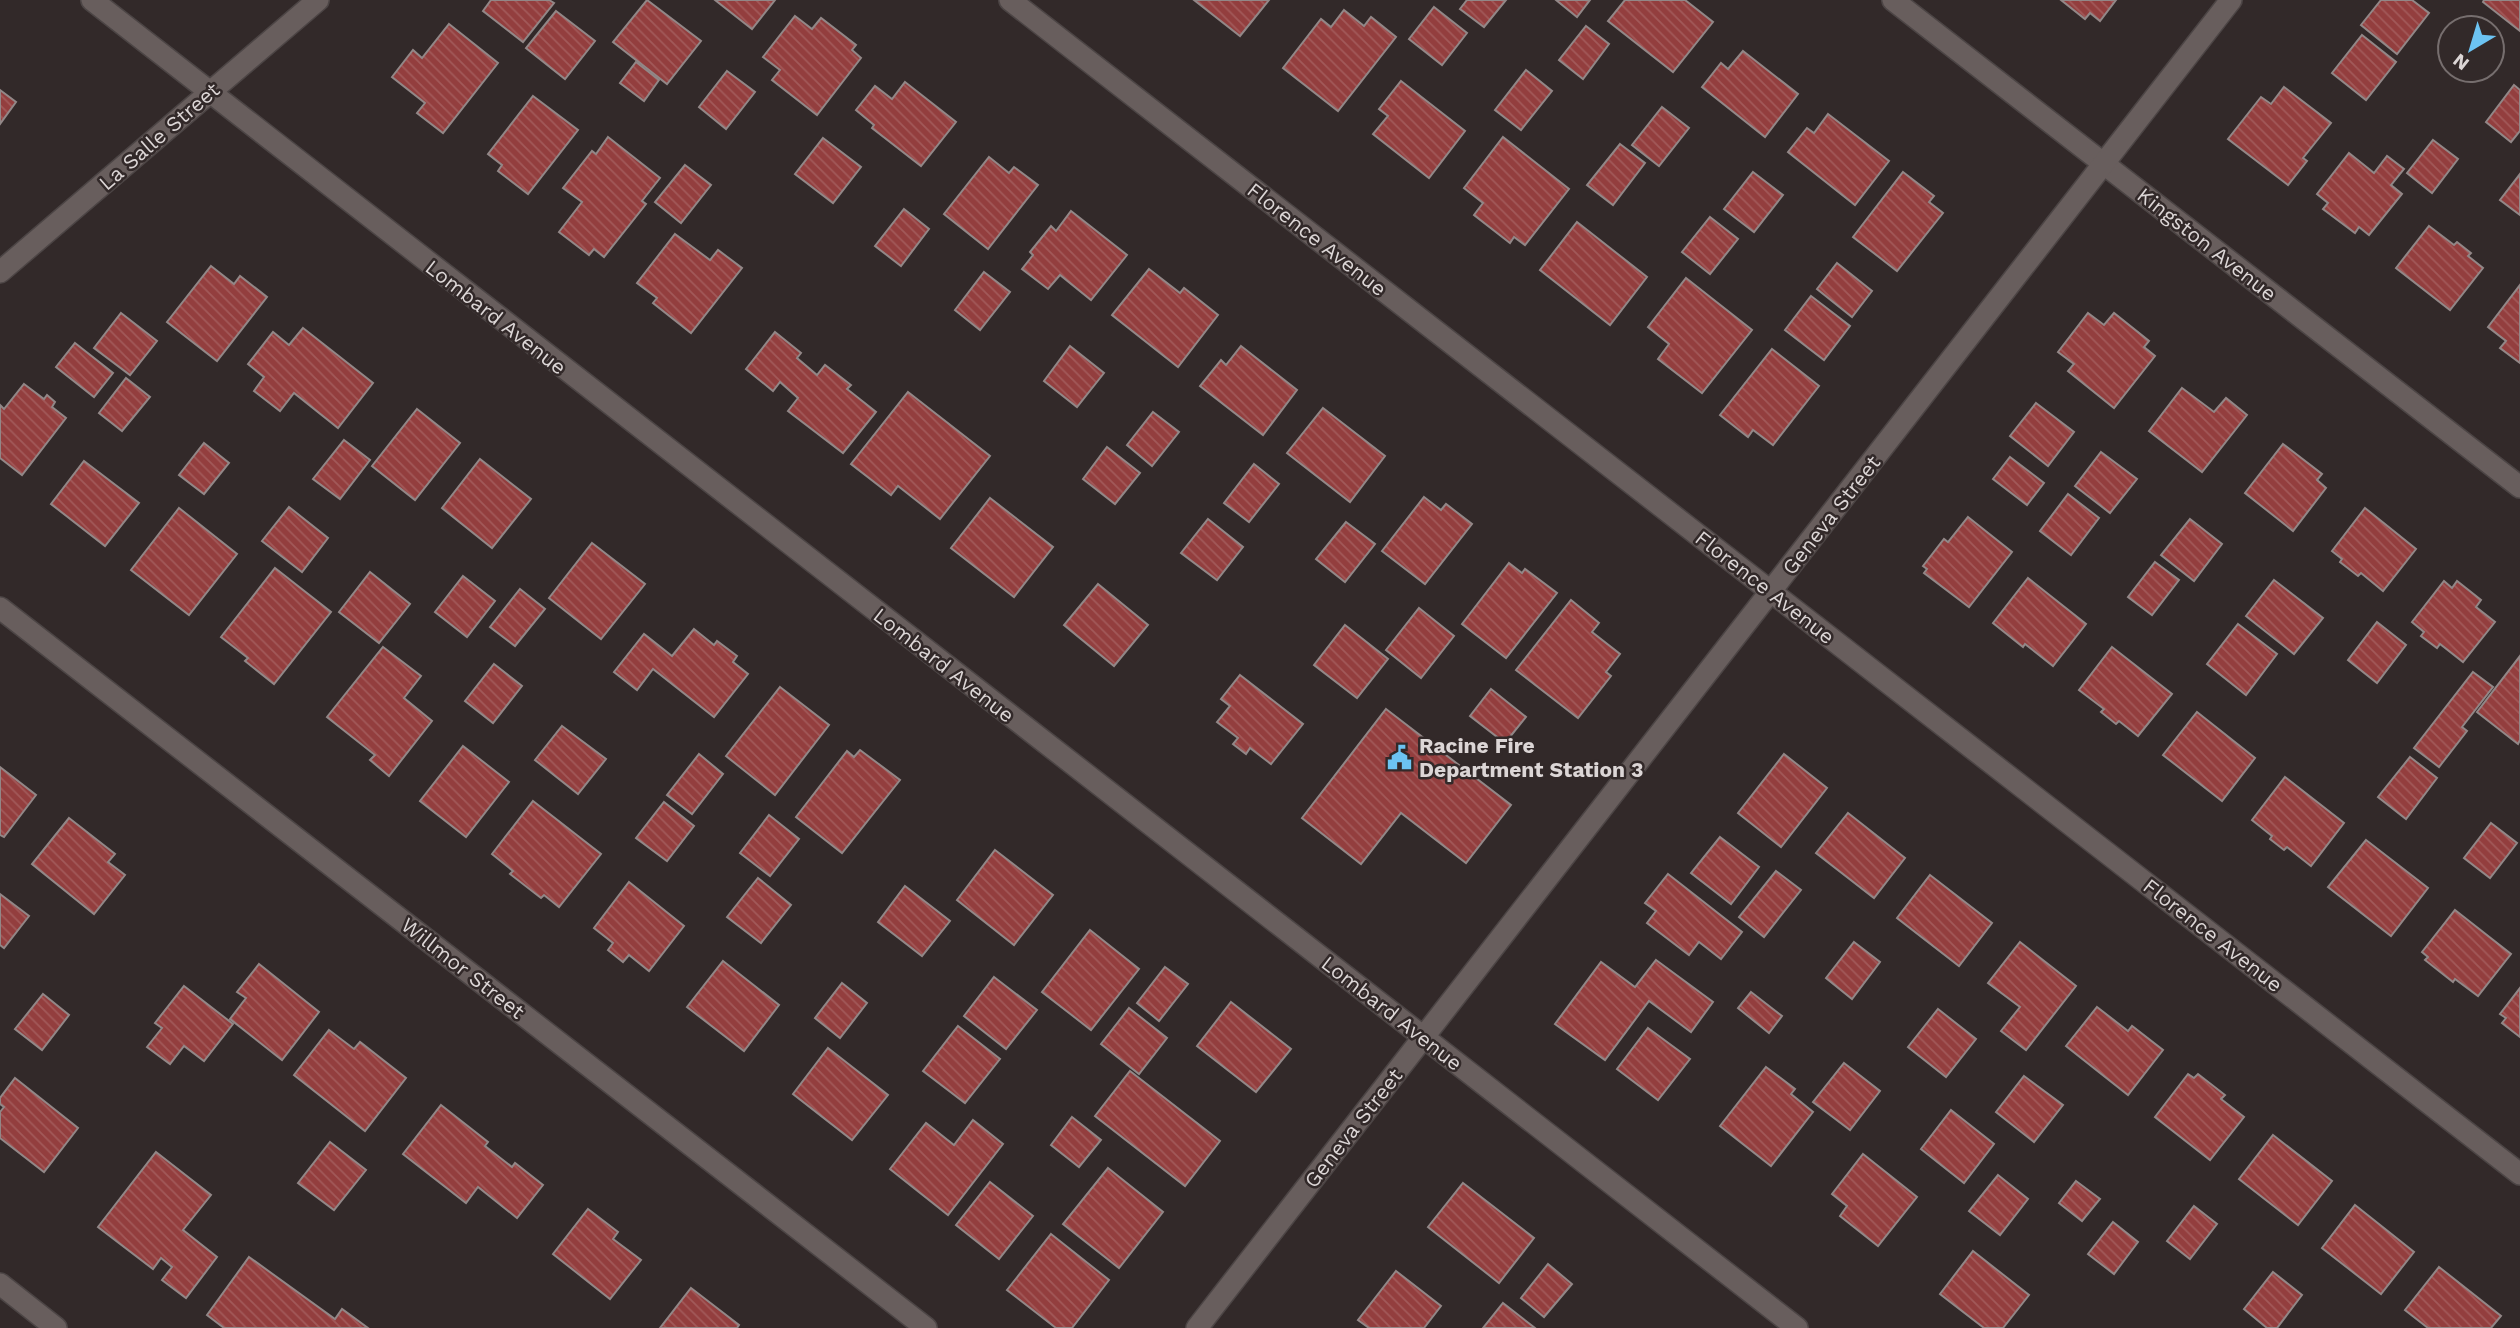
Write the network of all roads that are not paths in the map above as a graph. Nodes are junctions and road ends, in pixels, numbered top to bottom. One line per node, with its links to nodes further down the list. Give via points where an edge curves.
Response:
1 (92, 0): 6 (street, Lombard Avenue)
2 (317, 0): 6 (street, La Salle Street)
3 (1010, 0): 10 (street, Florence Avenue)
4 (1893, 0): 7 (street, Kingston Avenue)
5 (2231, 0): 7 (street, Geneva Street)
6 (208, 93): 8 (street, La Salle Street); 12 (street, Lombard Avenue)
7 (2104, 164): 9 (street, Kingston Avenue); 10 (street, Geneva Street)
8 (0, 272)
9 (2520, 487)
10 (1771, 592): 12 (street, Geneva Street); 13 (street, Florence Avenue)
11 (0, 608): 16 (street, Willmor Street)
12 (1423, 1037): 17 (street, Geneva Street); 18 (street, Lombard Avenue)
13 (2520, 1174)
14 (0, 1284): 15 (street)
15 (56, 1328)
16 (926, 1328)
17 (1197, 1328)
18 (1797, 1328)

